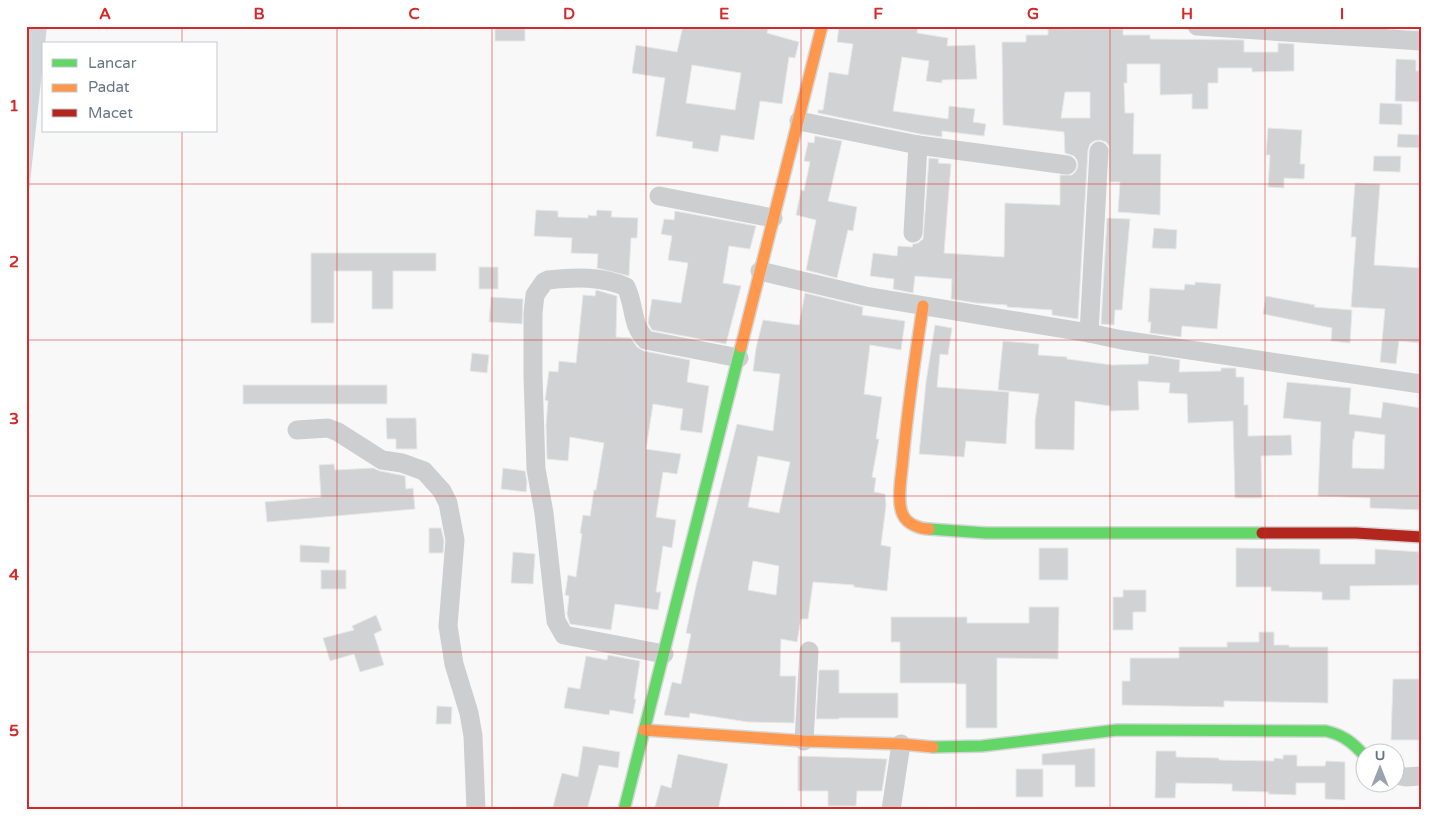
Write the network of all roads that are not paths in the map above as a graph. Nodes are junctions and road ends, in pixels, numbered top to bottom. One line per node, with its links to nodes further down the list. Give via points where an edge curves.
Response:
1 (822, 26): 4 (street)
2 (1197, 26): 3 (street)
3 (1421, 41)
4 (799, 121): 5 (street); 9 (street)
5 (918, 145): 7 (street); 10 (street)
6 (1099, 151): 13 (street)
7 (1067, 164)
8 (659, 196): 9 (street)
9 (773, 218): 11 (street)
10 (914, 233)
11 (760, 271): 12 (street); 14 (street)
12 (923, 306): 13 (street); 17 (street, via 911,380 900,494 902,514 907,521 923,529 986,533 1338,533)
13 (1089, 333): 15 (street)
14 (739, 358): 19 (street); 19 (street, via 646,340 639,333 626,287 616,282 586,278 548,280 535,295 536,469 556,621 564,635)
15 (1421, 384)
16 (297, 430): 26 (street, via 328,428 382,460 424,471 448,503 455,540 448,626 454,664 473,736)
17 (1421, 537)
18 (809, 651): 21 (street)
19 (664, 654): 20 (street)
20 (644, 730): 21 (street); 27 (street)
21 (804, 741): 22 (street)
22 (901, 744): 23 (street, via 982,746 1117,730 1159,729 1326,731 1340,734); 28 (street)
23 (1354, 744)
24 (1421, 776): 25 (street)
25 (1404, 777)
26 (476, 810)
27 (624, 810)
28 (891, 810)

